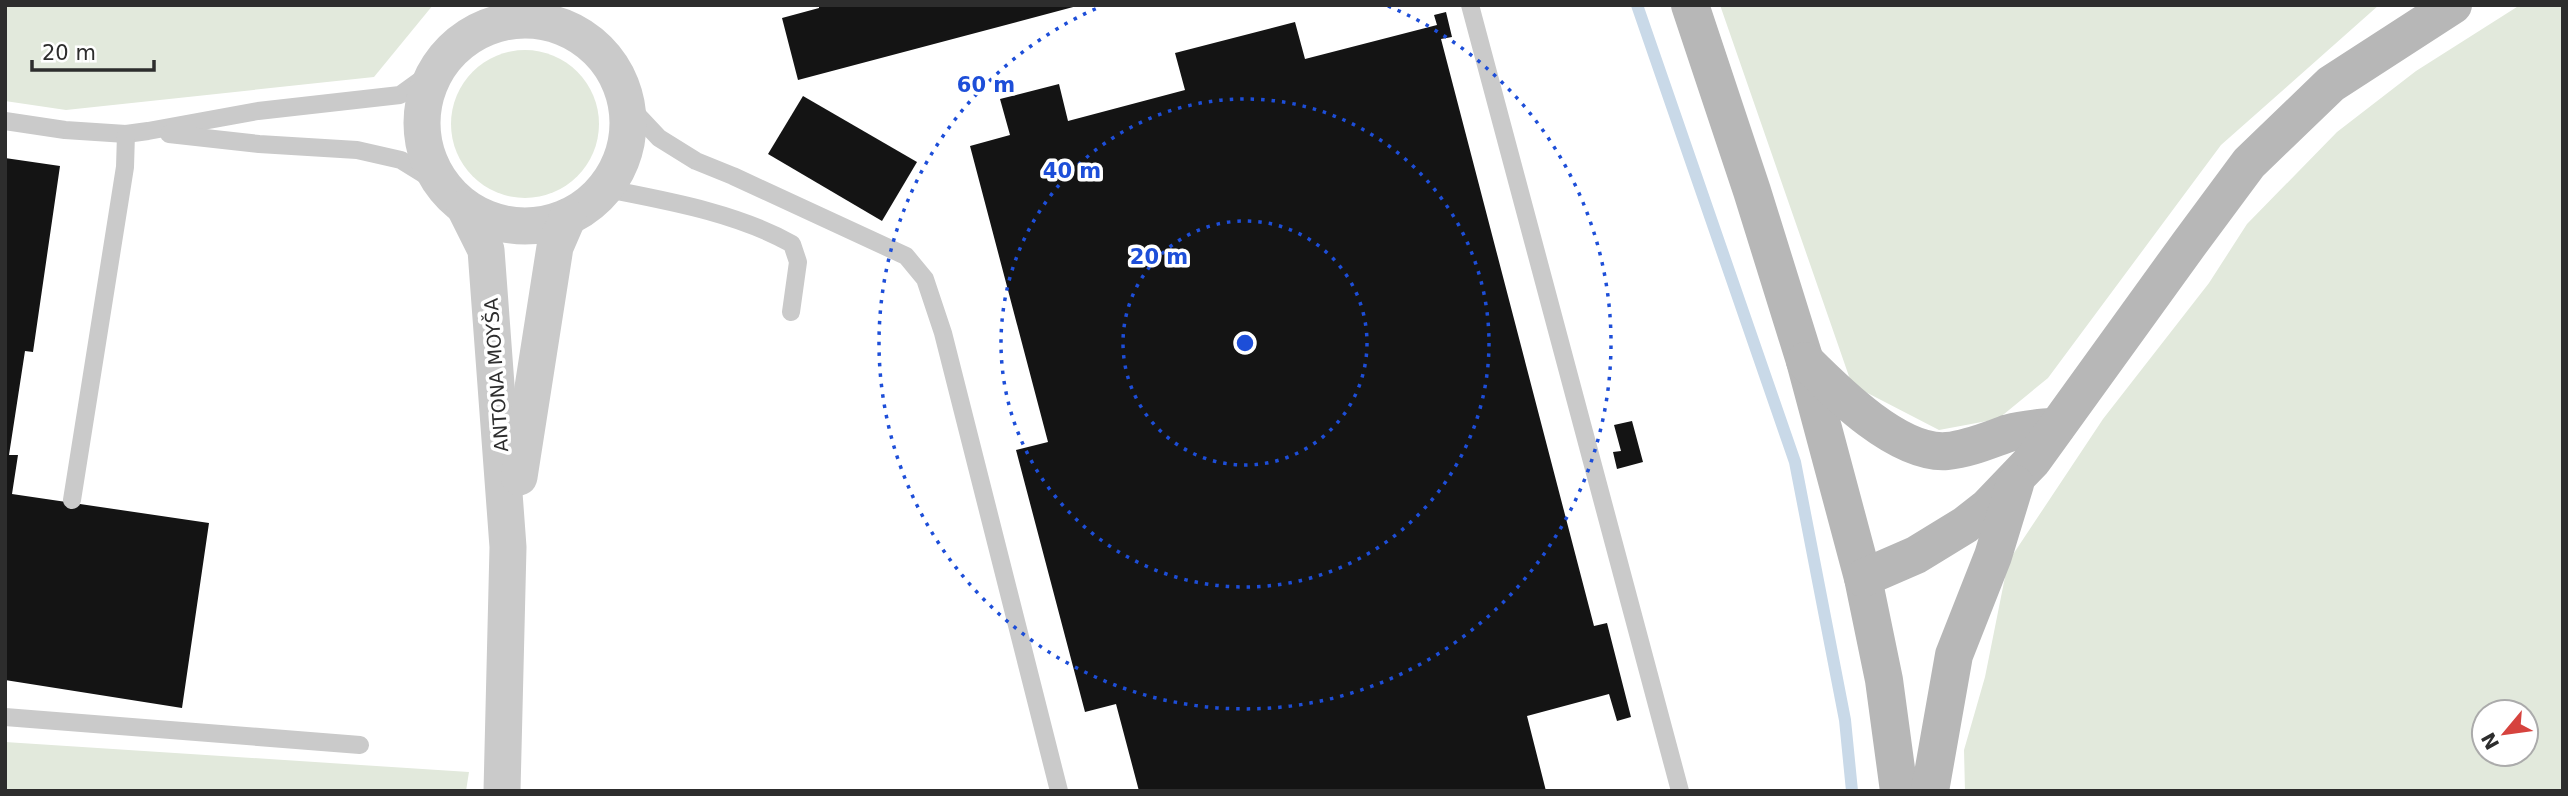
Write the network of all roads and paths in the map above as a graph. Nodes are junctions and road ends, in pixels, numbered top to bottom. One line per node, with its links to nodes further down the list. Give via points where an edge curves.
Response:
1 (1470, 5): 25 (lane)
2 (1690, 5): 15 (street)
3 (2452, 5): 16 (street, via 2331,84 2249,163)
4 (486, 17): 5 (street); 6 (street)
5 (567, 18): 7 (street, via 607,61)
6 (436, 69): 9 (lane, via 400,95 258,111); 12 (street, via 427,88 422,128 432,169)
7 (626, 104): 11 (street, via 625,152); 24 (lane, via 659,138 696,162 906,256 925,279 943,333)
8 (5, 121): 10 (lane)
9 (148, 131): 10 (lane); 12 (lane, via 357,150 401,160)
10 (126, 134): 18 (lane, via 125,167)
11 (607, 188): 13 (street); 14 (lane, via 683,204 774,233 792,244 798,262)
12 (454, 197): 13 (street, via 480,217 515,227); 19 (street, ANTONA MOYŠA, via 486,250)
13 (568, 218): 19 (street, ANTONA MOYŠA, via 555,247 548,285)
14 (790, 312)
15 (1805, 361): 16 (street, via 1834,391 1915,446 1945,452 2012,432); 20 (street)
16 (2057, 426): 17 (street)
17 (2016, 480): 20 (street, via 1965,525 1916,555); 27 (street, via 1993,556 1954,655)
18 (72, 500)
19 (508, 547): 23 (street, ANTONA MOYŠA)
20 (1863, 578): 26 (street, via 1884,680)
21 (5, 717): 22 (lane)
22 (360, 745)
23 (502, 791)
24 (1059, 791)
25 (1680, 791)
26 (1899, 791)
27 (1930, 791)

